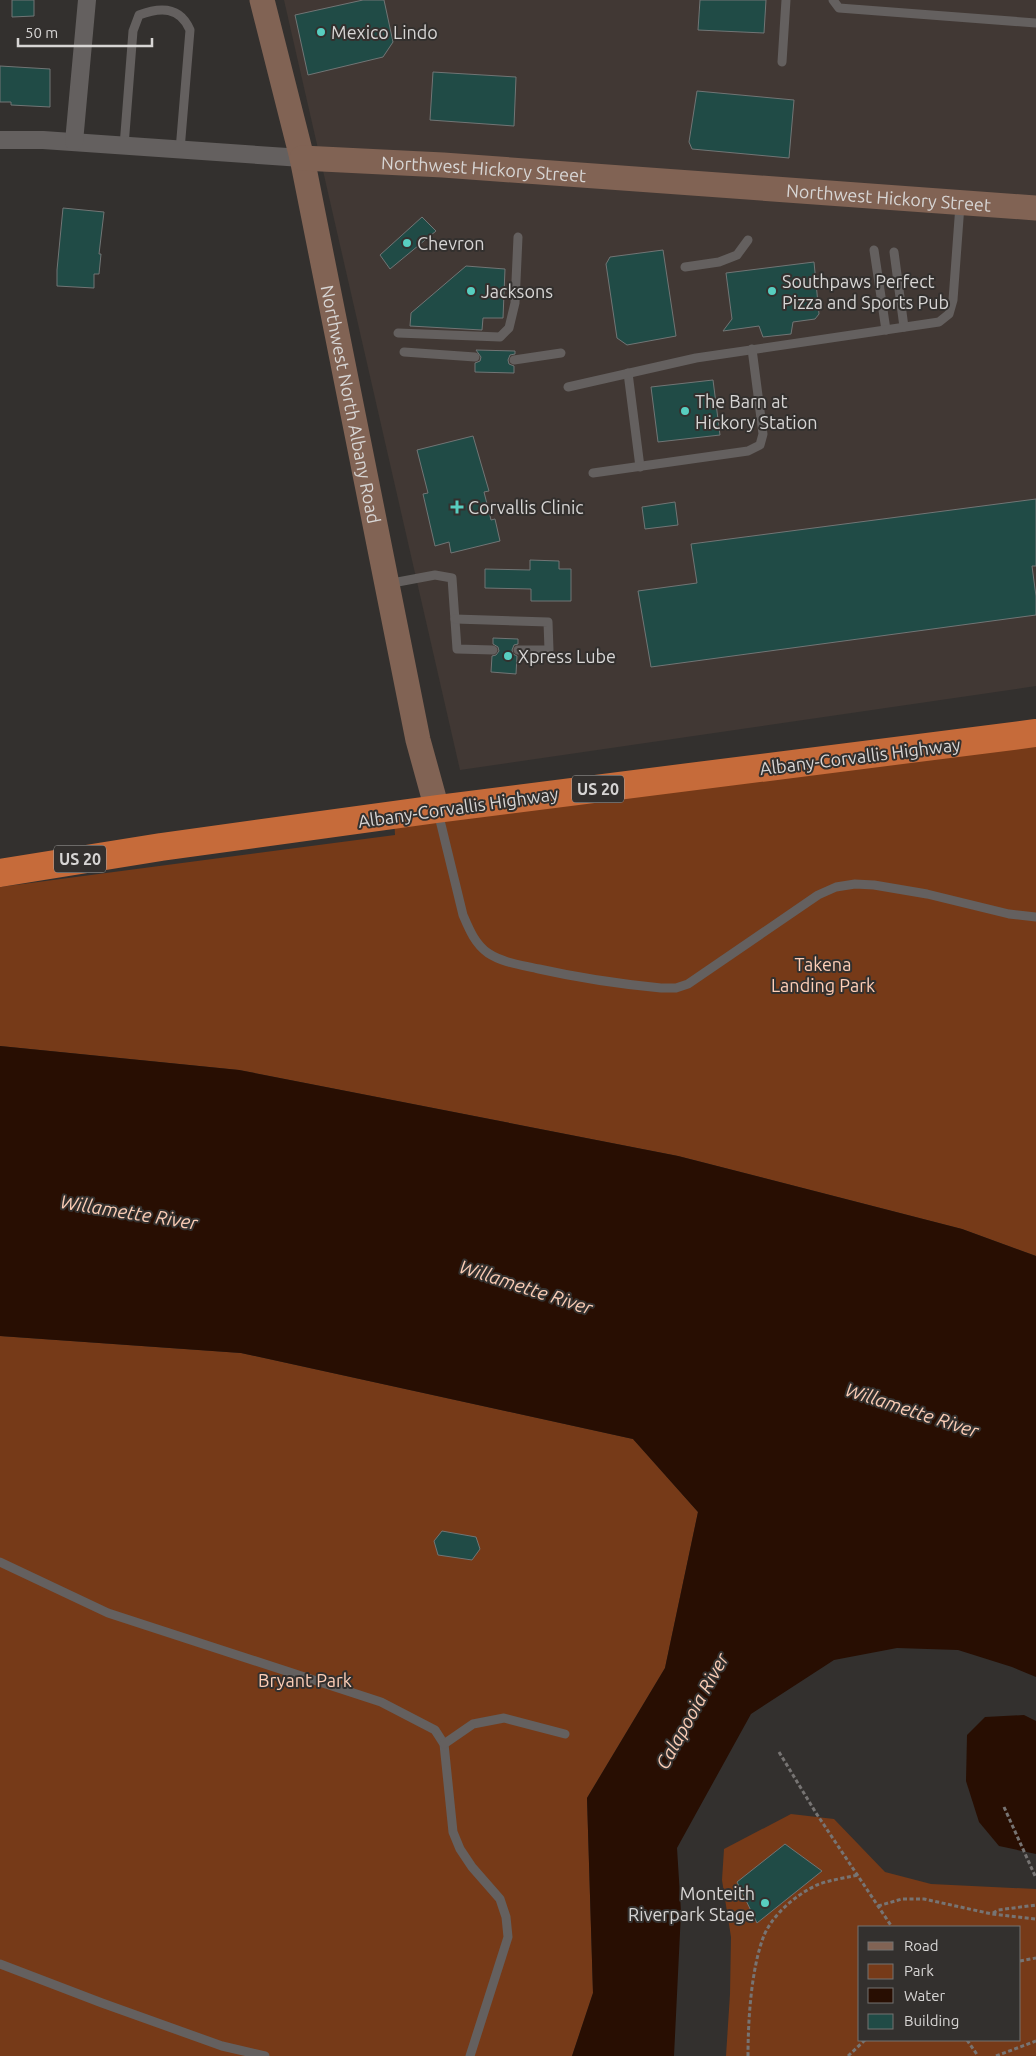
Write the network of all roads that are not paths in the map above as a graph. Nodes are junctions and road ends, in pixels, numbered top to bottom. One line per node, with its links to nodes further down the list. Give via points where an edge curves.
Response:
1 (88, 0): 8 (street)
2 (262, 0): 11 (main road, Northwest North Albany Road)
3 (786, 0): 6 (lane)
4 (833, 0): 5 (lane, via 839,8)
5 (1036, 23)
6 (782, 62)
7 (0, 140): 8 (street, Northwest Hickory Street)
8 (74, 142): 9 (street, Northwest Hickory Street)
9 (124, 146): 10 (street, Northwest Hickory Street); 10 (lane, via 133,31 139,15 154,9 171,10 185,19 190,30)
10 (180, 150): 11 (street, Northwest Hickory Street)
11 (302, 158): 12 (main road, Northwest Hickory Street, via 462,166); 31 (main road, Northwest North Albany Road)
12 (960, 202): 13 (main road, Northwest Hickory Street); 19 (lane, via 953,300 949,314 939,322)
13 (1036, 208)
14 (518, 237): 21 (lane, via 515,303 509,328 500,337)
15 (748, 240): 18 (lane, via 737,255 719,262)
16 (874, 250): 20 (lane)
17 (894, 252): 19 (lane)
18 (685, 267)
19 (904, 327): 20 (lane)
20 (886, 330): 22 (lane)
21 (398, 333)
22 (752, 349): 27 (lane); 29 (lane, via 763,434 760,444 748,451)
23 (404, 352): 25 (lane)
24 (561, 354): 26 (lane)
25 (475, 357)
26 (514, 360)
27 (628, 373): 28 (lane); 29 (lane)
28 (568, 387)
29 (640, 466): 30 (lane)
30 (593, 473)
31 (387, 584): 32 (lane, via 435,574 452,578); 36 (main road, Northwest North Albany Road, via 418,740)
32 (455, 619): 33 (lane, via 457,649); 34 (lane, via 548,622 549,650)
33 (493, 650)
34 (518, 650)
35 (1036, 733): 36 (highway, Albany-Corvallis Highway / US 20)
36 (437, 809): 37 (highway, Albany-Corvallis Highway / US 20); 38 (lane, via 463,915 478,943 497,958 569,976 676,988 688,984 818,895 836,887 855,884 901,888 1009,914)
37 (0, 873)
38 (1036, 917)
39 (0, 1562): 41 (lane, via 108,1614 381,1702 435,1730)
40 (565, 1734): 41 (lane, via 504,1718 473,1724)
41 (444, 1744): 44 (lane, via 453,1832 472,1867 500,1899 508,1937)
42 (0, 1964): 43 (lane, via 222,2046)
43 (265, 2056)
44 (470, 2056)

